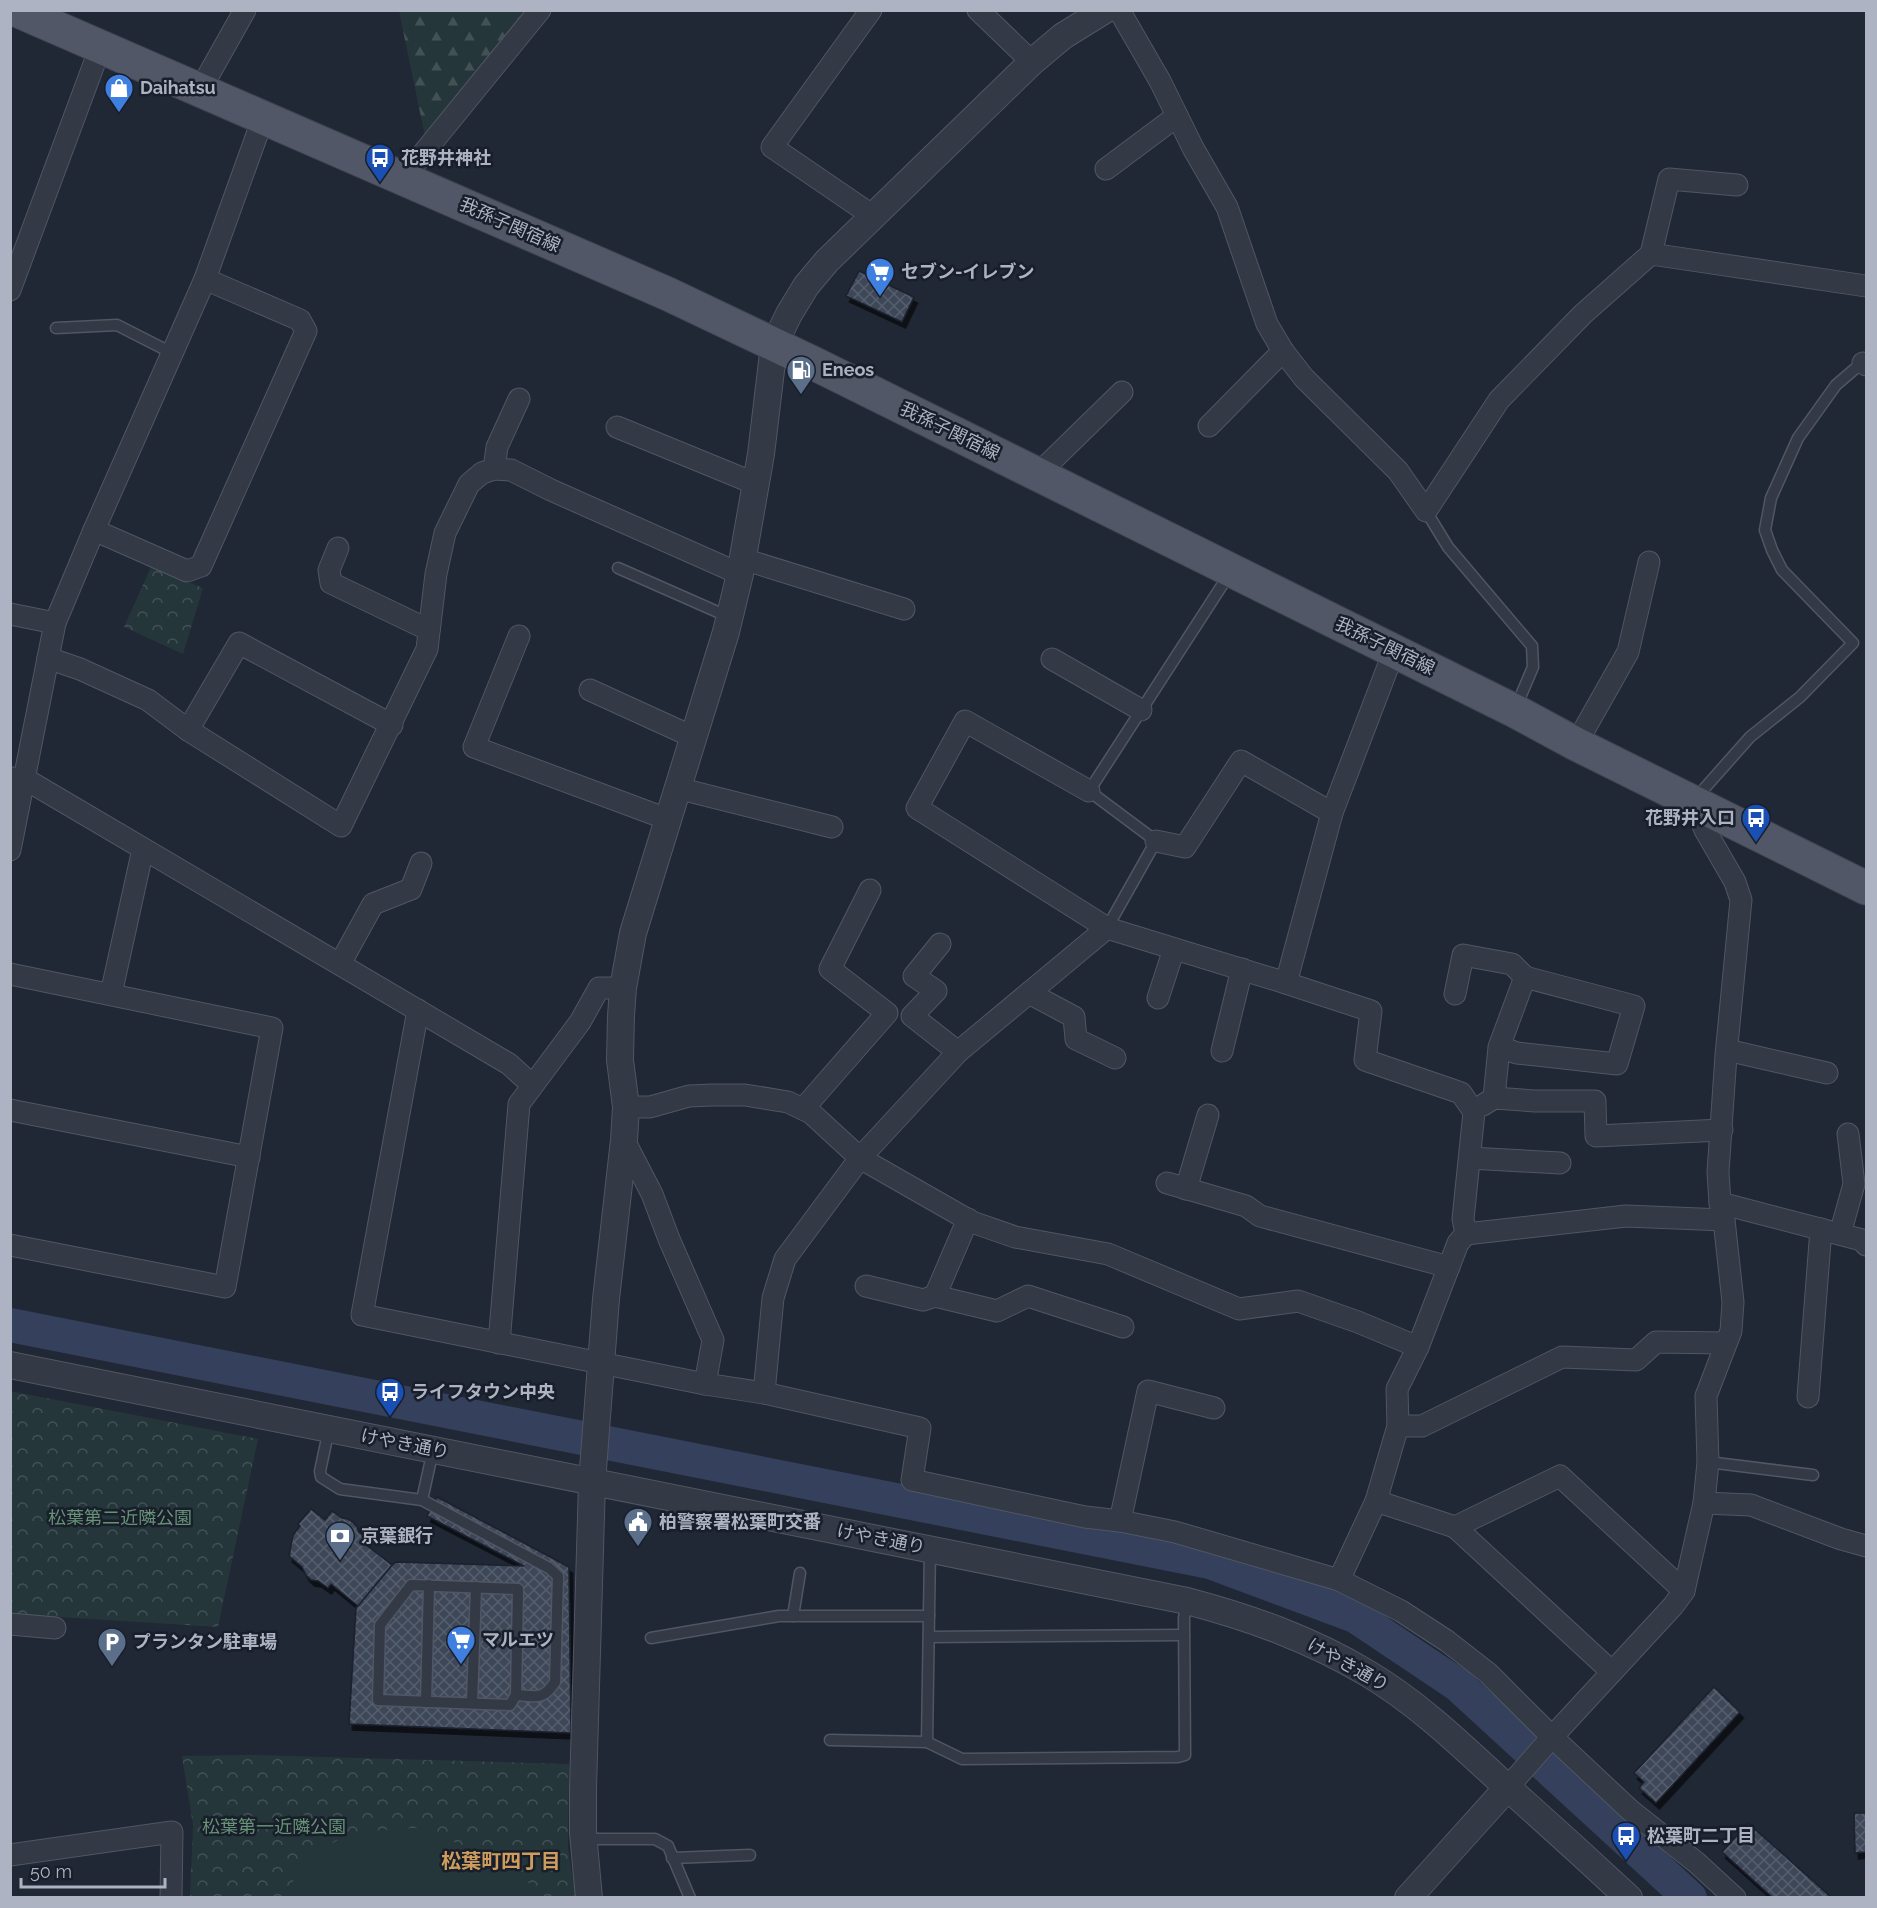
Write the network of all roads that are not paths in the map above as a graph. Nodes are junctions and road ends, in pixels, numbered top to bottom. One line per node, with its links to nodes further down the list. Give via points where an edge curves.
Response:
1 (16, 10): 8 (main road, 我孫子関宿線)
2 (245, 10): 10 (street)
3 (540, 10): 14 (street)
4 (871, 10): 16 (street, via 772,147)
5 (978, 10): 9 (street)
6 (1105, 10): 9 (street, via 1063,36)
7 (1119, 10): 11 (street)
8 (100, 48): 10 (main road, 我孫子関宿線); 20 (street)
9 (1032, 62): 16 (street)
10 (200, 90): 12 (main road, 我孫子関宿線)
11 (1177, 116): 13 (street); 23 (street, via 1227,207 1267,324)
12 (263, 118): 14 (main road, 我孫子関宿線); 18 (street)
13 (1106, 169)
14 (405, 180): 22 (main road, 我孫子関宿線, via 668,294)
15 (1737, 185): 17 (street, via 1669,179)
16 (873, 216): 22 (street, via 806,286)
17 (1651, 254): 19 (street); 33 (street, via 1583,314 1499,400)
18 (205, 279): 24 (street); 34 (street, via 300,320 306,331 201,566 187,571)
19 (1866, 286)
20 (10, 290)
21 (56, 328): 24 (lane, via 117,325)
22 (774, 345): 31 (main road, 我孫子関宿線); 32 (street)
23 (1283, 351): 28 (street); 33 (street, via 1304,378 1398,471)
24 (172, 353): 34 (street)
25 (1865, 361): 59 (lane, via 1836,385 1798,438 1771,498 1765,530 1782,570 1853,643 1800,697 1750,738)
26 (1122, 392): 31 (street)
27 (519, 399): 30 (street, via 497,447)
28 (1209, 426)
29 (617, 427): 32 (street)
30 (494, 470): 37 (street, via 511,470 551,490); 44 (street, via 482,473 469,484 445,532)
31 (1038, 474): 39 (main road, 我孫子関宿線)
32 (756, 484): 37 (street)
33 (1426, 511): 51 (lane, via 1448,547 1532,646 1533,667)
34 (94, 530): 43 (street)
35 (338, 548): 44 (street, via 329,570 331,582)
36 (1649, 562): 55 (street, via 1628,652)
37 (741, 566): 40 (street); 42 (street)
38 (618, 568): 42 (lane)
39 (1232, 570): 46 (main road, 我孫子関宿線); 50 (lane)
40 (904, 609)
41 (10, 614): 43 (street)
42 (729, 617): 54 (street)
43 (55, 623): 47 (street)
44 (429, 630): 52 (street, via 427,650)
45 (519, 636): 61 (street, via 474,747)
46 (1394, 651): 51 (main road, 我孫子関宿線); 60 (street)
47 (48, 658): 53 (street, via 148,700); 56 (street)
48 (1052, 659): 50 (street)
49 (590, 690): 54 (street)
50 (1141, 710): 58 (lane)
51 (1515, 711): 55 (main road, 我孫子関宿線)
52 (392, 725): 53 (street, via 239,643); 53 (street, via 341,826)
53 (188, 730)
54 (693, 737): 57 (street)
55 (1576, 744): 59 (main road, 我孫子関宿線)
56 (18, 779): 64 (street); 65 (street)
57 (677, 788): 61 (street); 62 (street)
58 (1089, 791): 63 (lane); 69 (street, via 965,721 917,808)
59 (1693, 801): 67 (main road, 我孫子関宿線); 84 (street, via 1741,900)
60 (1332, 813): 63 (street, via 1241,761 1185,847); 76 (street)
61 (667, 819): 77 (street, via 633,933)
62 (832, 827)
63 (1156, 841): 69 (lane)
64 (143, 849): 72 (street); 79 (street)
65 (10, 850)
66 (421, 863): 72 (street, via 411,889 373,904)
67 (1866, 888)
68 (870, 890): 92 (street, via 830,969 887,1013)
69 (1107, 928): 71 (street); 78 (street)
70 (940, 944): 86 (street, via 914,976 936,991 912,1016)
71 (1174, 949): 73 (street); 81 (street)
72 (340, 964): 82 (street)
73 (1242, 969): 76 (street); 85 (street)
74 (10, 974): 79 (street)
75 (1525, 977): 80 (street, via 1512,964 1463,955); 83 (street); 83 (street, via 1634,1006 1617,1064 1517,1053)
76 (1286, 983): 94 (street, via 1371,1011 1365,1060 1461,1093)
77 (623, 988): 89 (street, via 599,988 580,1022); 91 (street, via 620,1060)
78 (1029, 993): 86 (street); 87 (street, via 1074,1017 1076,1039)
79 (111, 994): 99 (street, via 272,1028)
80 (1455, 994)
81 (1158, 998)
82 (418, 1010): 89 (street, via 509,1064); 113 (street, via 362,1315)
83 (1499, 1047): 90 (street)
84 (1727, 1050): 88 (street); 96 (street)
85 (1222, 1051)
86 (958, 1052): 100 (street)
87 (1115, 1058)
88 (1827, 1073)
89 (532, 1085): 113 (street, via 519,1104)
90 (1494, 1098): 94 (street); 96 (street, via 1595,1101 1596,1136)
91 (626, 1107): 92 (street, via 650,1107 689,1096 745,1095 788,1102); 98 (street)
92 (802, 1109): 100 (street)
93 (10, 1110): 99 (street)
94 (1474, 1112): 101 (street)
95 (1208, 1115): 109 (street, via 1176,1186 1245,1206 1260,1216)
96 (1722, 1130): 103 (street, via 1718,1172)
97 (1848, 1134): 105 (street, via 1854,1184)
98 (624, 1140): 116 (street); 118 (street, via 652,1194 713,1340)
99 (249, 1157): 107 (street, via 225,1287)
100 (860, 1158): 104 (street); 119 (street, via 785,1259 773,1298)
101 (1470, 1158): 102 (street); 106 (street, via 1463,1219)
102 (1560, 1163)
103 (1722, 1212): 105 (street); 106 (street, via 1626,1216); 114 (street, via 1733,1302 1731,1330)
104 (968, 1220): 111 (street); 115 (street, via 1015,1237 1108,1254 1239,1309 1298,1301)
105 (1830, 1232): 108 (street, via 1862,1240); 120 (street)
106 (1466, 1234): 109 (street)
107 (10, 1245)
108 (1866, 1245)
109 (1449, 1266): 115 (street)
110 (866, 1286): 111 (street, via 923,1299)
111 (935, 1296): 112 (street, via 998,1311 1028,1296)
112 (1123, 1327)
113 (499, 1343): 116 (street)
114 (1725, 1343): 122 (street, via 1656,1342 1636,1360 1562,1357 1422,1426); 125 (street, via 1706,1396)
115 (1418, 1347): 122 (street, via 1397,1389)
116 (602, 1364): 118 (street); 126 (street)
117 (10, 1365): 123 (street, けやき通り)
118 (705, 1384): 119 (street)
119 (764, 1393): 131 (street, via 920,1428 912,1480)
120 (1808, 1396)
121 (1214, 1408): 131 (street, via 1148,1391)
122 (1398, 1426): 129 (street)
123 (329, 1429): 124 (street, けやき通り); 128 (lane, via 321,1477 339,1489)
124 (433, 1450): 126 (street, けやき通り); 128 (lane)
125 (1708, 1462): 127 (lane); 130 (street)
126 (593, 1469): 134 (street, けやき通り); 156 (street)
127 (1813, 1475)
128 (422, 1500): 149 (lane, via 558,1576 555,1682 542,1696)
129 (1376, 1501): 132 (street); 136 (street)
130 (1704, 1503): 133 (street, via 1751,1505); 139 (street)
131 (1120, 1521): 136 (street, via 1175,1532)
132 (1455, 1527): 139 (street, via 1560,1476); 148 (street)
133 (1866, 1546)
134 (930, 1549): 140 (street, けやき通り); 142 (lane)
135 (800, 1573): 141 (lane)
136 (1339, 1580): 153 (street, via 1401,1611 1447,1641 1488,1673)
137 (429, 1586): 138 (lane); 150 (lane); 150 (lane, via 411,1585 380,1626 378,1700)
138 (476, 1587): 149 (lane, via 518,1589); 151 (lane)
139 (1684, 1591): 148 (street)
140 (1187, 1601): 145 (lane); 155 (street, けやき通り, via 1275,1627 1326,1650 1403,1697)
141 (793, 1616): 142 (lane); 147 (lane)
142 (929, 1616): 146 (lane)
143 (10, 1624): 144 (street)
144 (55, 1628)
145 (1184, 1635): 146 (lane); 154 (lane, via 1185,1755 962,1759)
146 (929, 1637): 154 (lane)
147 (651, 1638)
148 (1612, 1672): 153 (street)
149 (516, 1695): 151 (lane, via 510,1705)
150 (426, 1702): 151 (lane)
151 (472, 1703)
152 (830, 1740): 154 (lane)
153 (1549, 1741): 155 (street); 165 (street)
154 (927, 1742)
155 (1515, 1779): 163 (street); 164 (street, けやき通り)
156 (584, 1839): 159 (lane, via 655,1839 668,1846); 161 (street)
157 (10, 1855): 160 (street, via 172,1832)
158 (750, 1855): 159 (lane)
159 (672, 1858): 162 (lane)
160 (171, 1898)
161 (589, 1898)
162 (690, 1898)
163 (1408, 1898)
164 (1629, 1898)
165 (1735, 1898)

